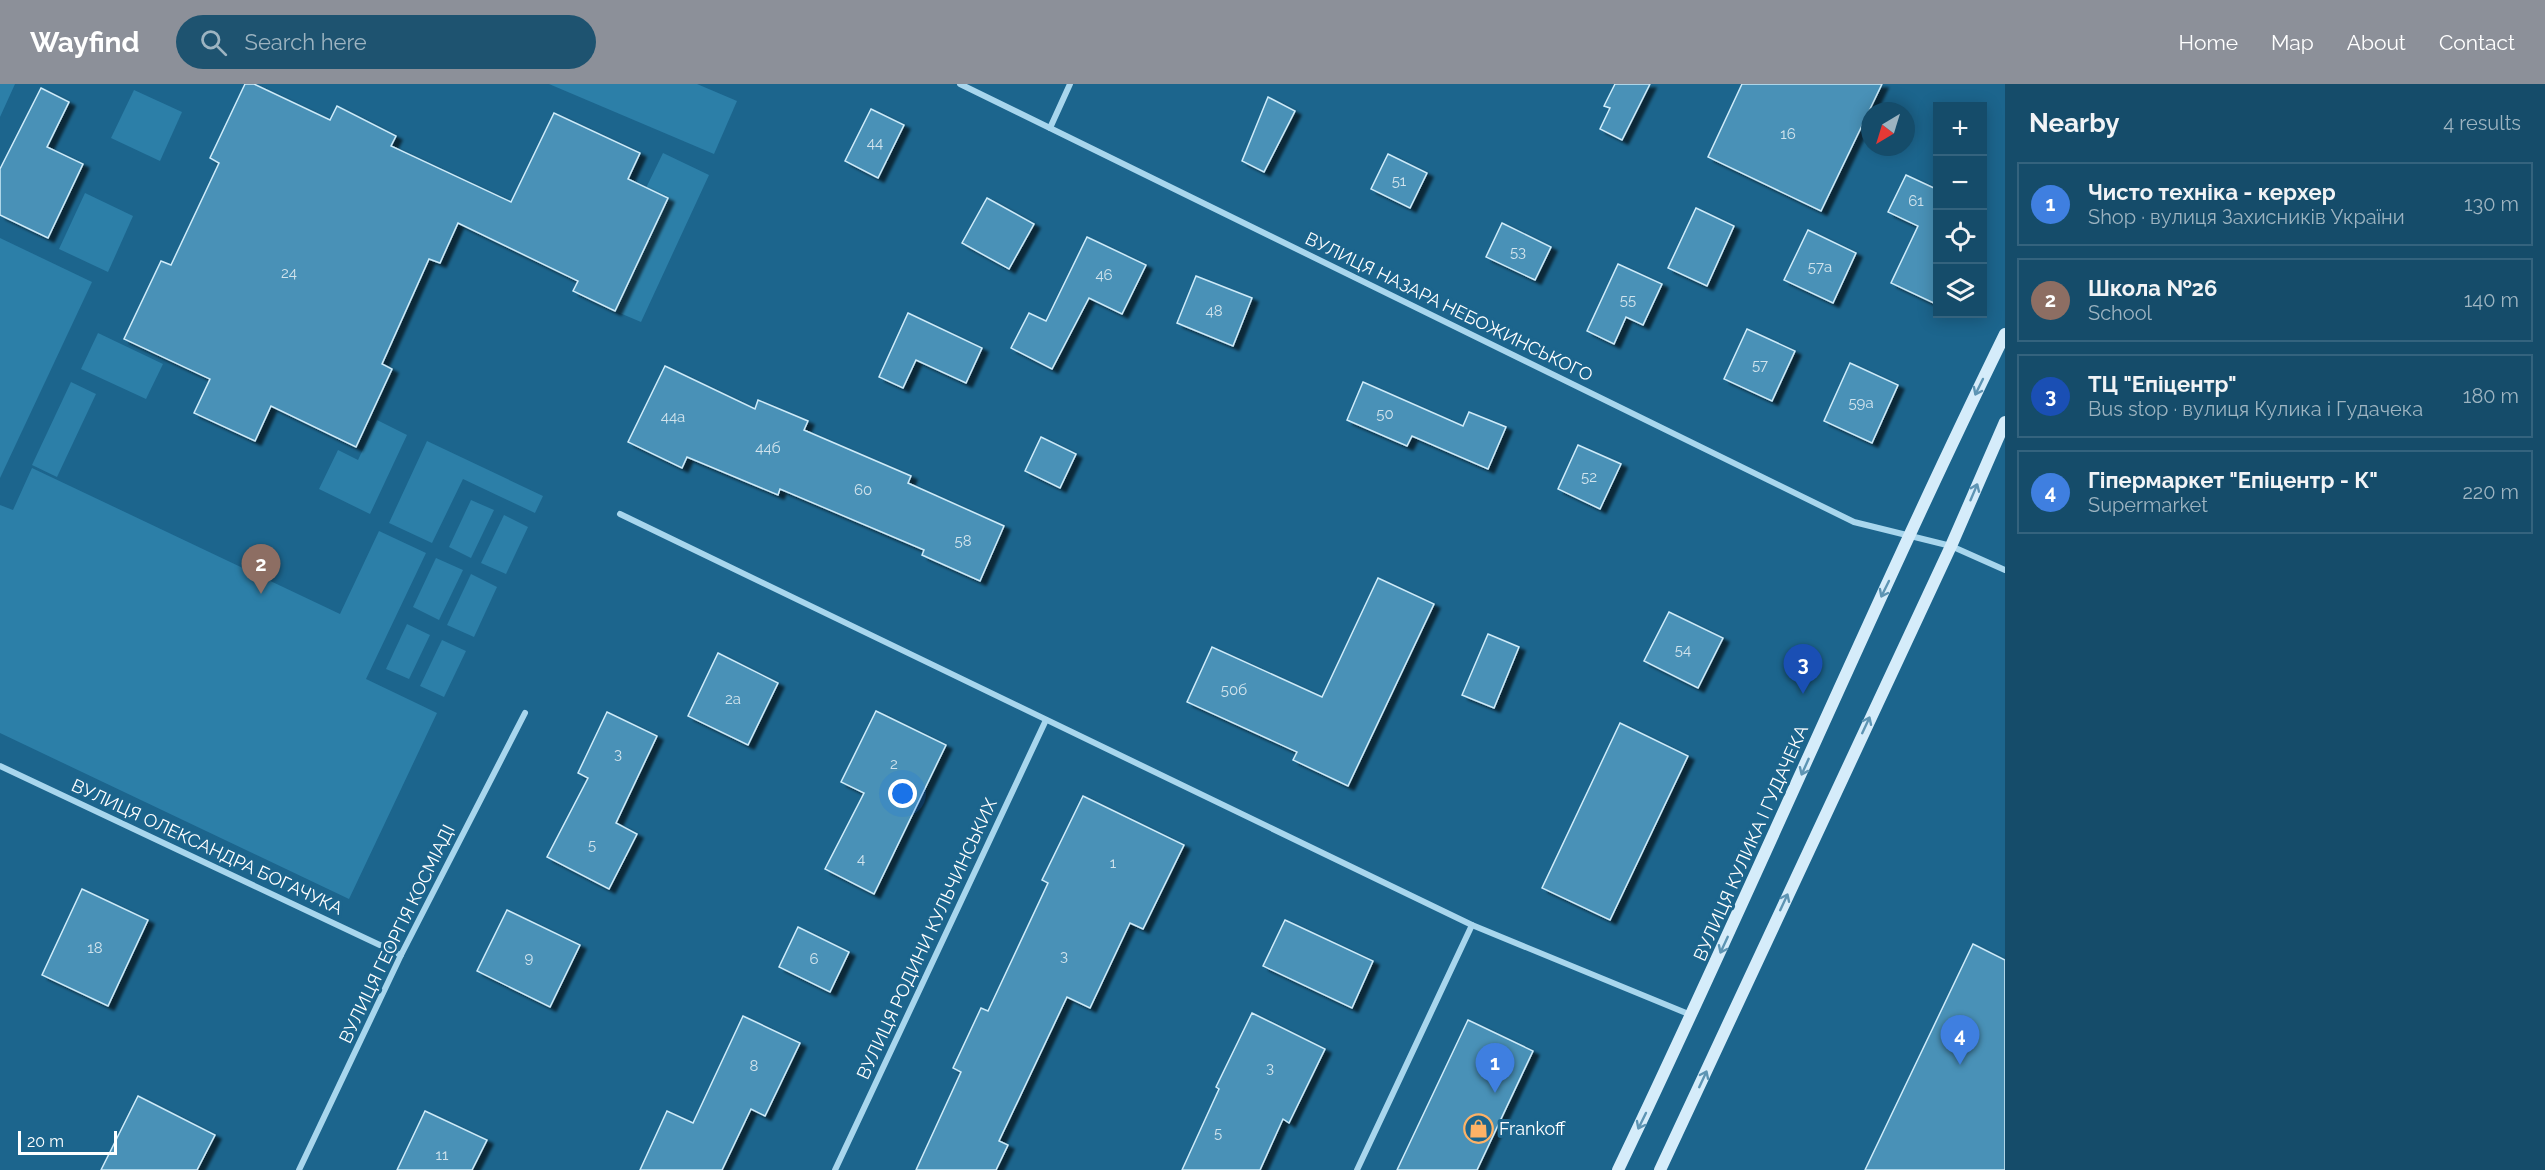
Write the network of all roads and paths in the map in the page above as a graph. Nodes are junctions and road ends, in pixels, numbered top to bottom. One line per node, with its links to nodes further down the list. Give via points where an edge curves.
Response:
1 (960, 84): 3 (street, ВУЛИЦЯ НАЗАРА НЕБОЖИНСЬКОГО)
2 (1070, 84): 3 (street)
3 (1050, 128): 7 (street, ВУЛИЦЯ НАЗАРА НЕБОЖИНСЬКОГО, via 1854,522)
4 (2005, 334): 7 (main road, ВУЛИЦЯ КУЛИКА І ГУДАЧЕКА, one-way to 7)
5 (2005, 422): 8 (main road, one-way to 5)
6 (620, 514): 11 (street)
7 (1911, 537): 8 (street, ВУЛИЦЯ НАЗАРА НЕБОЖИНСЬКОГО); 15 (main road, ВУЛИЦЯ КУЛИКА І ГУДАЧЕКА, one-way to 15, via 1869,621)
8 (1951, 546): 9 (street, ВУЛИЦЯ НАЗАРА НЕБОЖИНСЬКОГО); 20 (main road, one-way to 8)
9 (2005, 570)
10 (525, 713): 14 (street, ВУЛИЦЯ ГЕОРГІЯ КОСМІАДІ)
11 (1046, 720): 13 (street); 17 (street, ВУЛИЦЯ РОДИНИ КУЛЬЧИНСЬКИХ)
12 (0, 766): 14 (street, ВУЛИЦЯ ОЛЕКСАНДРА БОГАЧУКА)
13 (1472, 926): 15 (street); 18 (street)
14 (401, 954): 16 (street, ВУЛИЦЯ ГЕОРГІЯ КОСМІАДІ)
15 (1692, 1016): 19 (main road, ВУЛИЦЯ КУЛИКА І ГУДАЧЕКА, one-way to 19)
16 (299, 1170)
17 (835, 1170)
18 (1358, 1170)
19 (1618, 1170)
20 (1660, 1170)

